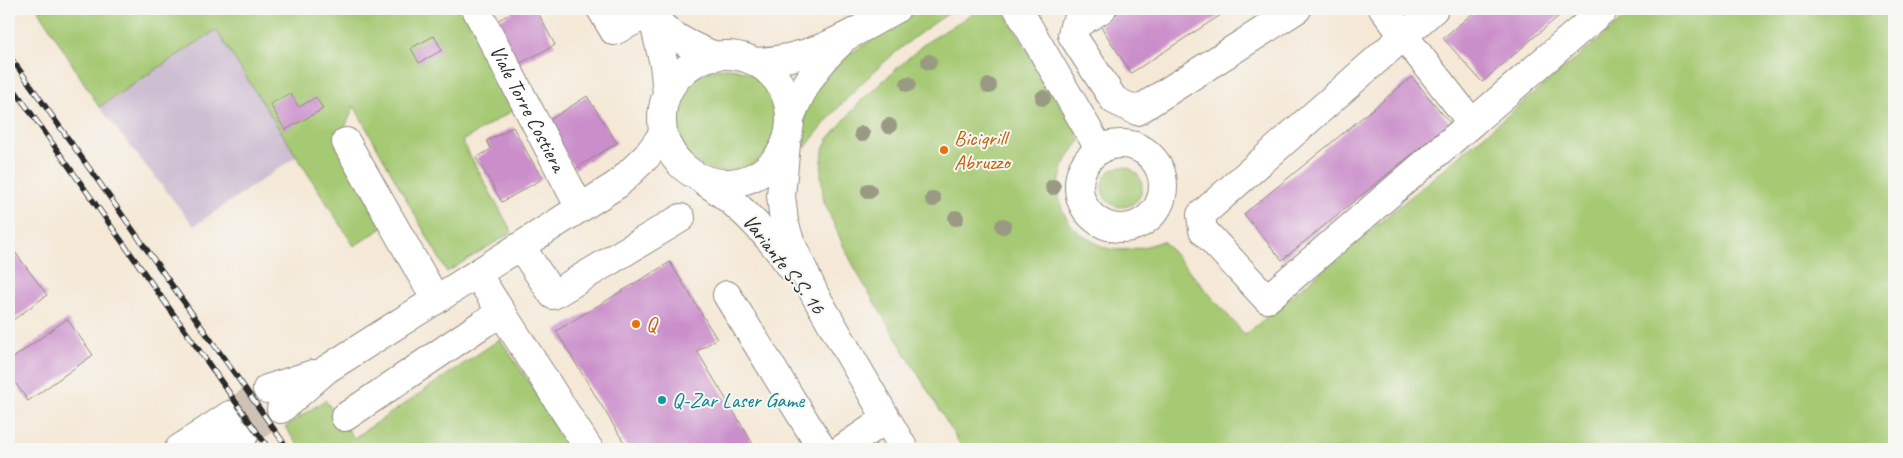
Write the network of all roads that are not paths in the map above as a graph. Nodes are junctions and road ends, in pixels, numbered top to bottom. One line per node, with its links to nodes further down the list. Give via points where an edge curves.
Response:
1 (476, 9): 24 (street, Viale Torre Costiera)
2 (601, 9): 10 (street, via 614,30)
3 (896, 9): 12 (street)
4 (1018, 9): 21 (street)
5 (1102, 9): 6 (street, via 1074,26 1072,35 1114,100 1137,111)
6 (1297, 9)
7 (1383, 9): 11 (street)
8 (1434, 9): 11 (street)
9 (1604, 9): 17 (street)
10 (650, 13): 13 (street, via 676,38); 15 (street, via 664,64)
11 (1403, 34): 17 (street); 17 (street, via 1201,215 1203,230 1267,299)
12 (848, 37): 14 (street, via 795,57); 16 (street, via 811,74)
13 (715, 56): 14 (street, via 736,56); 15 (street, via 695,62 678,75)
14 (756, 62): 16 (street, via 770,71 780,84 788,99)
15 (667, 93): 18 (street, via 662,113)
16 (791, 116): 20 (street)
17 (1472, 123)
18 (663, 134): 22 (street, via 674,158); 23 (street)
19 (346, 142): 29 (street)
20 (786, 144): 22 (street, via 776,161 761,174 742,182 723,184); 31 (street, Variante S.S. 16, via 781,195 784,222 790,241)
21 (1100, 150)
22 (698, 178): 23 (street, via 676,171 661,172); 31 (street, Variante S.S. 16, via 748,214 779,251)
23 (618, 184): 24 (street)
24 (580, 208): 26 (street)
25 (681, 218): 26 (street, via 553,295)
26 (521, 246): 27 (street)
27 (477, 274): 29 (street); 30 (street)
28 (727, 294): 38 (street)
29 (436, 300): 32 (street)
30 (502, 313): 33 (street); 37 (street)
31 (836, 333): 34 (street, Variante S.S. 16)
32 (274, 399)
33 (345, 417)
34 (886, 419): 39 (street); 40 (street, Variante S.S. 16)
35 (232, 433): 36 (street)
36 (179, 449)
37 (589, 449)
38 (822, 449)
39 (842, 449)
40 (904, 449)

